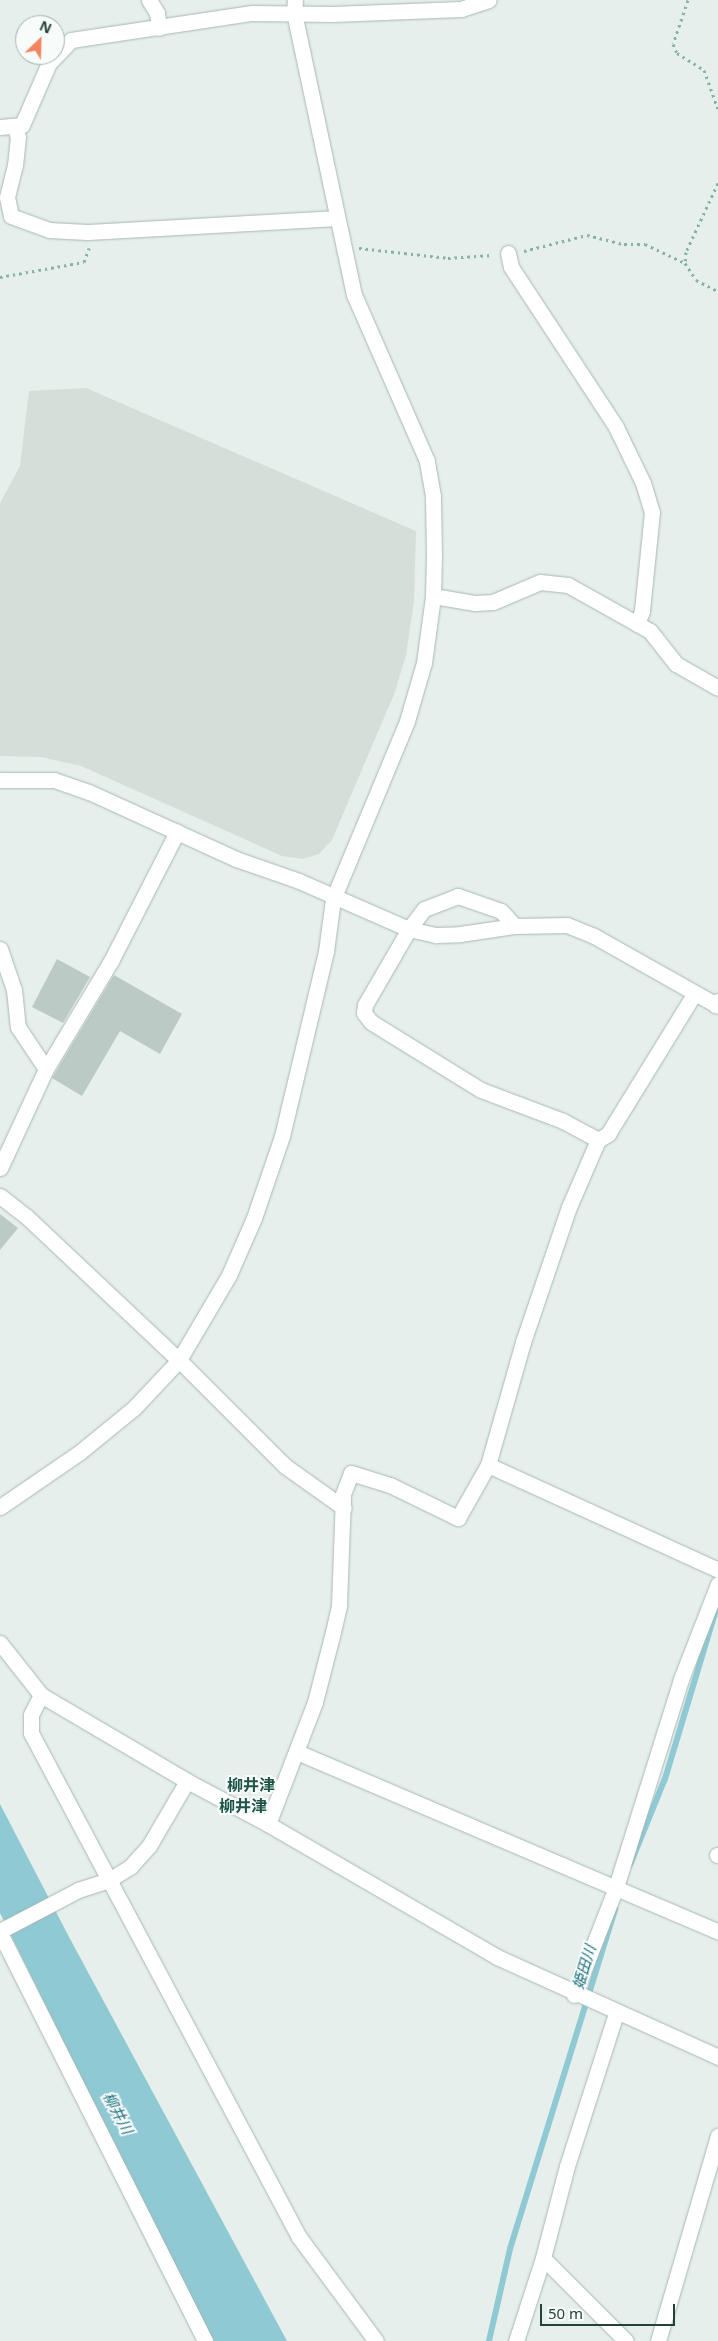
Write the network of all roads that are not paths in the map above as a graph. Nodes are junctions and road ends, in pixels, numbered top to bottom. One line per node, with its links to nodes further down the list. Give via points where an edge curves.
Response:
1 (149, 0): 4 (street, via 157,13)
2 (489, 0): 3 (street, via 461,9)
3 (295, 6): 4 (street); 6 (street)
4 (159, 28): 5 (street, via 71,40 49,63 22,125)
5 (7, 128): 6 (street, via 18,137 16,165 7,197 10,216 49,230 87,232)
6 (335, 218): 8 (street, via 363,322 428,461 432,496)
7 (508, 253): 9 (street, via 511,267 616,427 643,483 652,512 642,611)
8 (433, 596): 9 (street, via 475,603 493,602 540,582 557,582); 13 (street, via 424,663 407,721)
9 (637, 624): 10 (street, via 650,631 676,664)
10 (717, 684)
11 (0, 780): 12 (street, via 54,780 89,792)
12 (177, 832): 13 (street, via 261,870 299,881); 19 (street, via 112,960)
13 (333, 899): 15 (street); 23 (street, via 326,951 282,1136 254,1218 229,1274)
14 (515, 926): 15 (street, via 436,935); 15 (street, via 500,911 458,896 424,909); 17 (street, via 567,925 594,936)
15 (409, 929): 20 (street, via 365,1006 364,1013 371,1022 481,1090 555,1117)
16 (0, 950): 19 (street, via 14,990 18,1027)
17 (694, 994): 18 (street); 20 (street, via 608,1134)
18 (717, 1004)
19 (46, 1070): 21 (street)
20 (598, 1140): 24 (street, via 566,1216 523,1342)
21 (0, 1168)
22 (0, 1196): 23 (street, via 27,1217)
23 (179, 1360): 25 (street, via 134,1408 80,1452); 26 (street, via 285,1466)
24 (488, 1465): 26 (street, via 458,1518 390,1485 351,1473 343,1494); 27 (street)
25 (0, 1507)
26 (344, 1508): 31 (street, via 339,1605 315,1702)
27 (718, 1570)
28 (718, 1584): 35 (street, via 681,1679)
29 (0, 1642): 30 (street)
30 (41, 1695): 32 (street); 34 (street, via 29,1723 31,1733)
31 (298, 1752): 33 (street); 35 (street)
32 (187, 1781): 33 (street); 34 (street, via 148,1846 130,1867)
33 (268, 1824): 38 (street, via 496,1957)
34 (108, 1880): 36 (street, via 78,1890); 44 (street, via 299,2237)
35 (615, 1890): 37 (street); 38 (street)
36 (4, 1930): 43 (street)
37 (718, 1932)
38 (583, 1999): 39 (street)
39 (616, 2013): 40 (street); 42 (street, via 567,2166)
40 (718, 2057)
41 (718, 2136): 47 (street)
42 (543, 2258): 45 (street); 46 (street)
43 (205, 2341)
44 (376, 2341)
45 (516, 2341)
46 (626, 2341)
47 (658, 2341)

